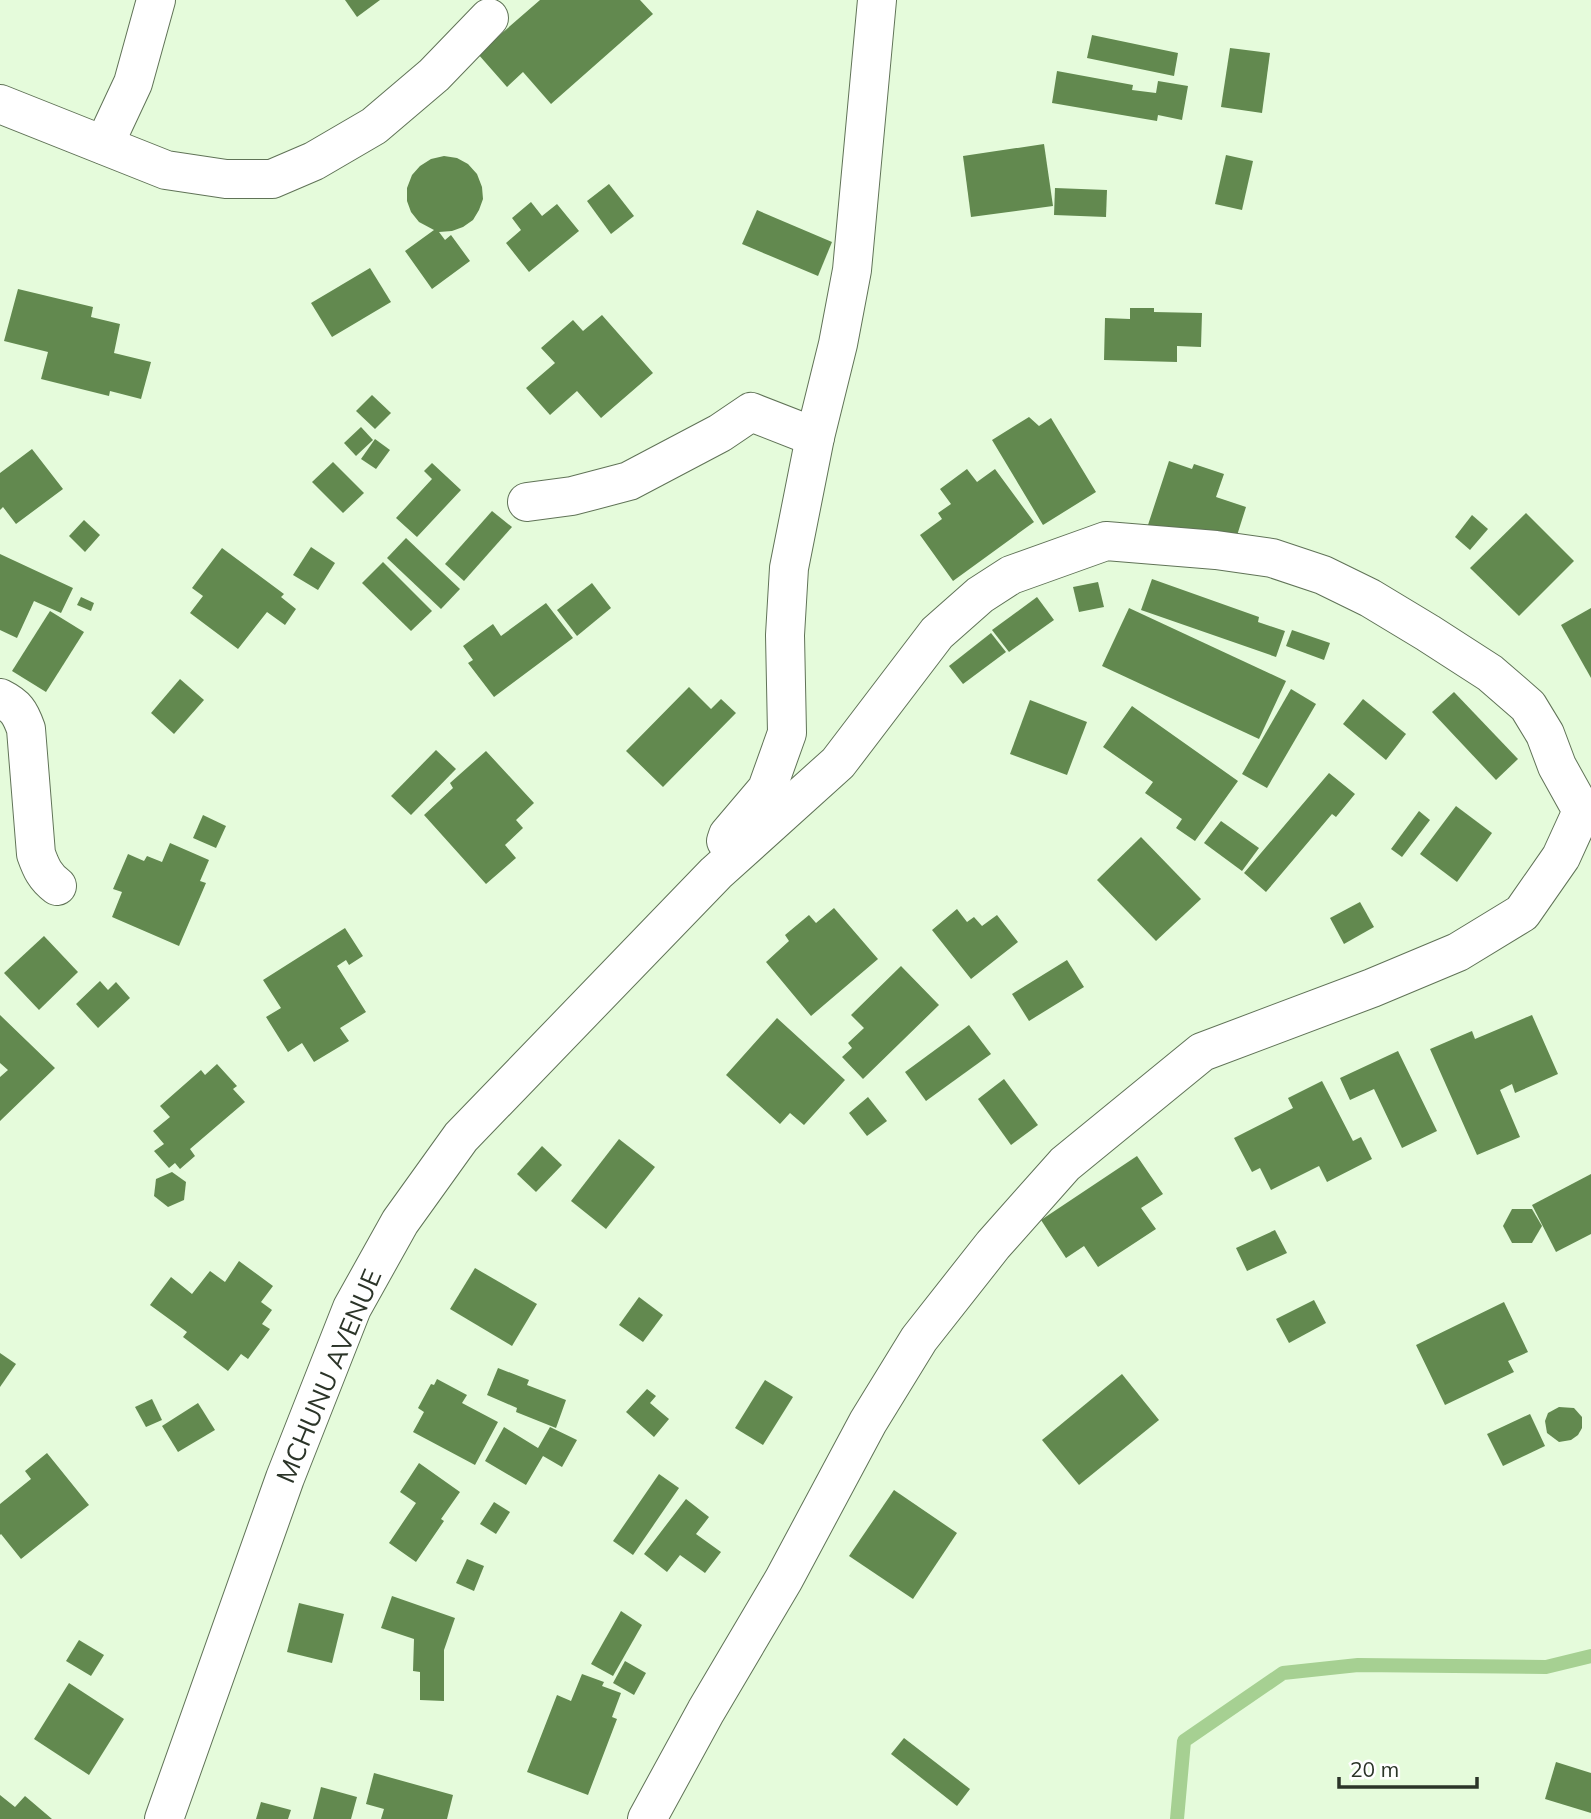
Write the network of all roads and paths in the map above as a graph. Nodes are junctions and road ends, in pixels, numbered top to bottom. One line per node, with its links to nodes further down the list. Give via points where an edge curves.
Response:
1 (156, 0): 5 (street, via 133,83)
2 (877, 0): 6 (street, via 852,270)
3 (489, 18): 5 (street, via 434,75 374,125 314,161 272,179 226,179 166,170)
4 (0, 104): 5 (street)
5 (104, 145)
6 (814, 437): 7 (street, via 751,412 629,481); 10 (street, via 789,568 787,733 767,789 728,835)
7 (527, 502)
8 (0, 698): 11 (street, via 20,713 26,729 36,853 41,869)
9 (1576, 856): 10 (street, MCHUNU AVENUE, via 1582,811 1528,706 1490,673 1370,598 1323,575 1261,556 1106,541 1011,575 980,595 937,633 838,763); 13 (street, via 1522,913 1458,952 1202,1052 1065,1164 919,1339 868,1422)
10 (716, 873): 12 (street, MCHUNU AVENUE, via 461,1138 400,1222 352,1308 294,1454)
11 (57, 886)
12 (164, 1819)
13 (648, 1819)

